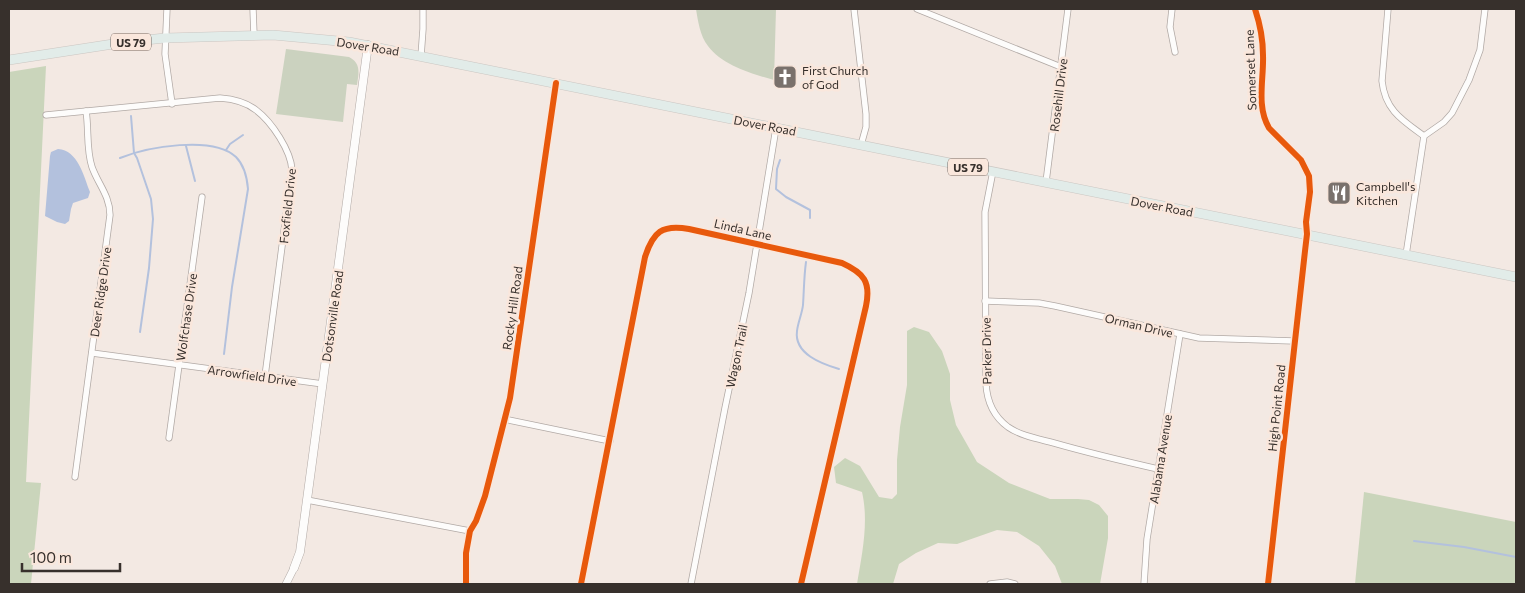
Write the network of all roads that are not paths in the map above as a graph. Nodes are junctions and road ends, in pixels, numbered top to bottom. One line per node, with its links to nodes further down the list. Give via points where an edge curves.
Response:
1 (167, 9): 12 (street)
2 (254, 9): 11 (street)
3 (423, 9): 15 (street)
4 (854, 9): 24 (street, via 866,114)
5 (917, 9): 17 (street)
6 (1068, 9): 17 (street, Rosehill Drive)
7 (1172, 9): 14 (street, via 1170,26)
8 (1255, 9): 28 (street, Somerset Lane, via 1264,58 1263,114 1269,128 1301,160 1309,176)
9 (1388, 9): 23 (street, via 1383,92 1392,110)
10 (1485, 9): 23 (street, via 1480,50 1469,80 1452,113)
11 (254, 35): 12 (main road, Dover Road / US 79); 13 (main road, Dover Road / US 79)
12 (165, 38): 16 (main road, Dover Road / US 79); 19 (street)
13 (368, 45): 15 (main road, Dover Road / US 79); 38 (main road, Dotsonville Road)
14 (1175, 52)
15 (420, 56): 18 (main road, Dover Road / US 79)
16 (9, 60)
17 (1061, 67): 26 (street, Rosehill Drive)
18 (556, 83): 22 (main road, Dover Road / US 79); 39 (street, Rocky Hill Road, via 510,398)
19 (172, 104): 20 (street, Foxfield Drive); 37 (street, Foxfield Drive, via 220,98 240,102 263,116 290,156 292,174)
20 (86, 111): 21 (street, Foxfield Drive); 35 (street, Deer Ridge Drive, via 92,166 110,209)
21 (46, 115)
22 (776, 128): 24 (main road, Dover Road / US 79); 29 (street, Wagon Trail)
23 (1424, 136): 30 (street)
24 (861, 145): 25 (main road, Dover Road / US 79)
25 (992, 171): 26 (main road, Dover Road / US 79); 32 (street, Parker Drive, via 985,212)
26 (1046, 182): 28 (main road, Dover Road / US 79)
27 (202, 196): 36 (street, Wolfchase Drive)
28 (1307, 234): 30 (main road, Dover Road / US 79); 34 (street, High Point Road)
29 (757, 244): 41 (street, Linda Lane, via 678,227 663,229 653,238 645,257); 50 (street, Wagon Trail); 51 (street, Linda Lane, via 842,263 862,275 868,289)
30 (1406, 256): 31 (main road, Dover Road / US 79)
31 (1516, 277)
32 (985, 301): 33 (street, Orman Drive, via 1060,306); 42 (street, Parker Drive, via 987,398 996,415 1024,435)
33 (1180, 334): 34 (street, Orman Drive, via 1199,338); 42 (street, Alabama Avenue)
34 (1294, 341): 55 (street, High Point Road)
35 (92, 353): 36 (street, Arrowfield Drive); 43 (street, Deer Ridge Drive)
36 (179, 365): 37 (street, Arrowfield Drive); 40 (street, Wolfchase Drive)
37 (265, 376): 38 (street, Arrowfield Drive)
38 (322, 384): 44 (main road, Dotsonville Road)
39 (504, 419): 41 (street); 45 (street, Rocky Hill Road, via 485,496)
40 (169, 438)
41 (610, 441): 49 (street, Linda Lane)
42 (1158, 468): 54 (street, Alabama Avenue)
43 (75, 477)
44 (307, 500): 45 (street); 46 (main road, Dotsonville Road, via 300,552)
45 (470, 531): 48 (street, Rocky Hill Road)
46 (294, 568): 47 (street, Dotsonville Road)
47 (286, 584)
48 (466, 584)
49 (581, 584)
50 (692, 584)
51 (801, 584)
52 (990, 584): 53 (street)
53 (1015, 584)
54 (1144, 584)
55 (1268, 584)

